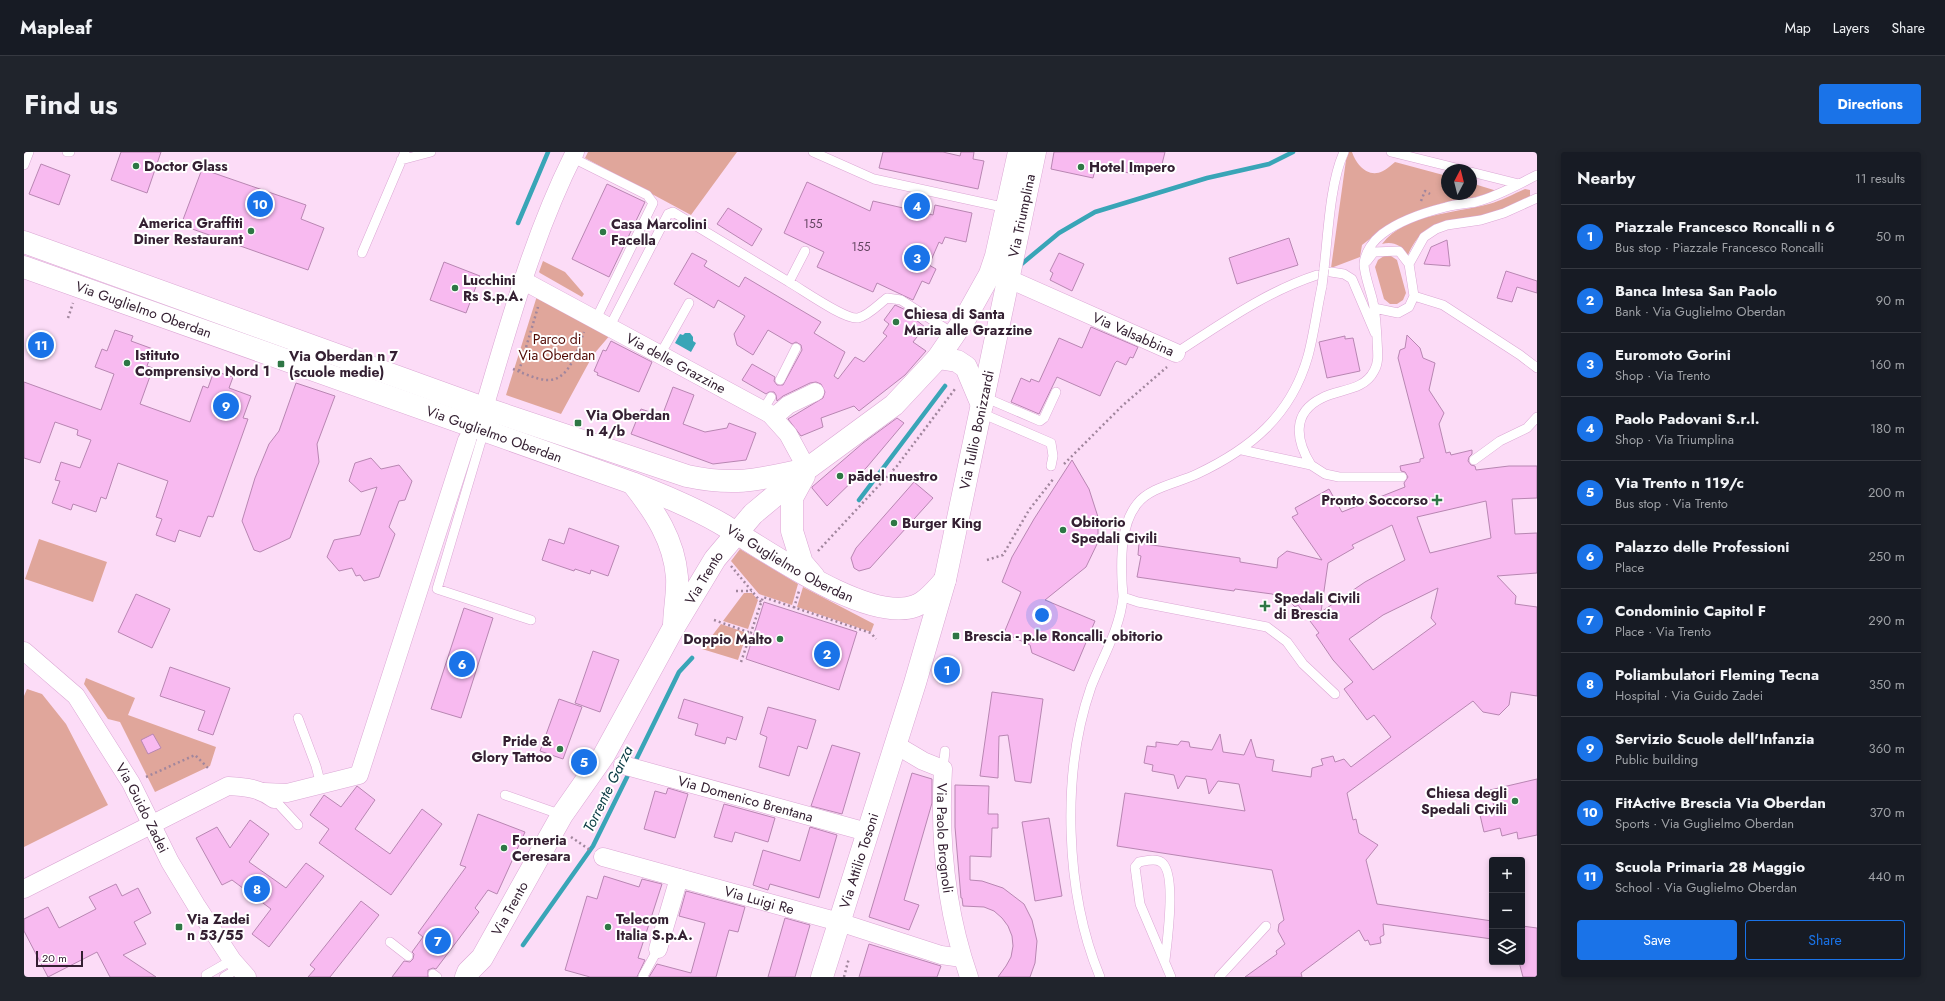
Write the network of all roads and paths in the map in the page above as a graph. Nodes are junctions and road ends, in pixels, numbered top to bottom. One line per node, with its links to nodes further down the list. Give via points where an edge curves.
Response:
1 (29, 152): 13 (lane)
2 (67, 152): 3 (lane)
3 (70, 152)
4 (431, 152): 11 (lane)
5 (813, 152): 18 (lane, via 874,179)
6 (1019, 152): 18 (main road, Via Triumplina)
7 (1035, 152): 28 (main road, Via Triumplina)
8 (1344, 152): 26 (lane, via 1335,184)
9 (1391, 152): 12 (lane)
10 (574, 155): 29 (street, via 561,181); 37 (lane, via 647,196 653,203)
11 (403, 156): 21 (lane)
12 (1441, 164)
13 (24, 165)
14 (1477, 174): 16 (lane)
15 (1537, 175): 16 (lane)
16 (1519, 184): 23 (lane, via 1500,194 1475,202 1447,206 1418,215 1382,234 1370,246)
17 (1537, 198): 24 (lane, via 1504,213 1436,229 1424,237)
18 (1008, 208): 22 (main road, Via Triumplina)
19 (24, 242): 52 (main road, Via Guglielmo Oberdan)
20 (805, 251): 30 (lane)
21 (362, 253)
22 (996, 256): 38 (main road, Via Trento, via 990,274 975,302)
23 (1364, 264): 24 (lane, via 1374,252 1399,251); 34 (lane)
24 (1410, 264): 31 (lane)
25 (24, 267): 55 (main road, Via Guglielmo Oberdan)
26 (1330, 271): 39 (lane, via 1352,279); 56 (lane, bridge, via 1322,286 1308,356 1292,394 1263,433)
27 (1317, 275): 43 (lane, Via Valsabbina, via 1286,287 1238,312)
28 (1009, 279): 43 (street, Via Valsabbina); 51 (main road, Via Tullio Bonizzardi)
29 (522, 280): 37 (street, Via delle Grazzine); 44 (street)
30 (789, 282): 37 (lane, via 673,212 668,214); 38 (lane, via 850,317 858,318 866,314 887,298 901,300)
31 (1414, 296): 34 (lane, via 1409,306 1398,313); 45 (lane, via 1443,305)
32 (74, 300): 36 (path)
33 (689, 303): 41 (lane)
34 (1374, 308): 39 (lane)
35 (545, 310): 46 (path, via 538,306)
36 (68, 318)
37 (597, 325): 41 (street, Via delle Grazzine); 46 (path, via 569,369 559,378 547,380)
38 (954, 334): 42 (main road, Via Trento)
39 (1377, 338): 58 (lane, via 1378,354 1374,371 1364,383 1321,398 1307,410 1300,423 1298,436 1302,451)
40 (796, 348): 47 (lane)
41 (660, 353): 53 (street, Via delle Grazzine)
42 (938, 358): 51 (main road, via 957,361 966,367); 60 (main road, Via Trento, via 894,405)
43 (1172, 359): 59 (path, via 1070,457)
44 (497, 364): 46 (path); 52 (street)
45 (1537, 368)
46 (518, 371)
47 (780, 380)
48 (957, 387): 65 (path, via 897,466)
49 (815, 392): 53 (street, via 788,405)
50 (1056, 392): 51 (lane, via 1044,418 1040,421)
51 (982, 405): 61 (lane, via 1051,443); 68 (main road, Via Tullio Bonizzardi)
52 (484, 408): 60 (main road, Via Guglielmo Oberdan, via 687,476 713,482 758,480)
53 (769, 408): 60 (street, Via delle Grazzine, via 788,434)
54 (1537, 417): 57 (lane, via 1527,428 1500,441)
55 (476, 436): 63 (main road, Via Guglielmo Oberdan); 75 (lane, via 437,589); 90 (street, via 359,775)
56 (1242, 450): 58 (lane); 72 (lane, via 1198,474 1155,490 1138,503 1130,514 1125,532)
57 (1474, 460)
58 (1311, 465): 62 (lane, via 1325,474 1339,477)
59 (1061, 469)
60 (807, 470): 64 (main road, Via Trento, via 753,514); 69 (main road, via 792,498 792,531)
61 (1054, 470): 66 (path, via 1003,555)
62 (1402, 477)
63 (632, 483): 64 (main road, Via Guglielmo Oberdan, via 688,506); 77 (main road, via 654,510 674,557 677,578)
64 (736, 533): 69 (main road, Via Guglielmo Oberdan); 77 (main road, Via Trento, via 714,559)
65 (814, 554)
66 (987, 560)
67 (727, 561): 71 (path)
68 (945, 580): 69 (main road, Via Guglielmo Oberdan, via 916,606 900,608 882,606); 84 (main road, Via Tullio Bonizzardi)
69 (809, 586): 74 (path)
70 (736, 590): 71 (path)
71 (753, 591): 73 (path)
72 (1123, 596): 82 (lane, via 1138,602 1266,627 1287,642 1303,664); 116 (lane, via 1115,629 1091,688 1082,723 1074,766 1071,806 1071,845 1078,894 1086,937)
73 (761, 602): 74 (path, via 763,597); 78 (path)
74 (794, 608): 79 (path, via 871,633)
75 (531, 620)
76 (714, 620): 78 (path)
77 (674, 627): 93 (main road, Via Trento, via 604,755)
78 (751, 633): 81 (path)
79 (876, 639)
80 (24, 651): 89 (street, Via Guido Zadei, via 76,696)
81 (741, 662)
82 (1335, 694)
83 (298, 718): 90 (lane)
84 (896, 745): 87 (street, Via Paolo Brognoli); 96 (main road, Via Attilio Tosoni)
85 (945, 751): 87 (lane)
86 (632, 767): 96 (street, Via Domenico Brentana)
87 (943, 769): 107 (street, Via Paolo Brognoli, via 942,852)
88 (210, 770): 89 (path, via 195,755)
89 (131, 783): 94 (street, Via Guido Zadei)
90 (321, 785): 91 (street)
91 (269, 795): 94 (street, via 255,788 228,786); 95 (lane)
92 (505, 795): 93 (lane)
93 (562, 815): 109 (main road, Via Trento)
94 (152, 825): 101 (street); 110 (street, Via Guido Zadei, via 181,881)
95 (298, 825)
96 (867, 832): 102 (main road, Via Attilio Tosoni)
97 (581, 844): 98 (path)
98 (586, 848)
99 (603, 857): 100 (street, Via Luigi Re)
100 (679, 878): 102 (street, Via Luigi Re); 105 (street)
101 (24, 889)
102 (839, 922): 107 (street, via 942,955); 114 (main road, Via Attilio Tosoni)
103 (1266, 926): 118 (lane)
104 (390, 942): 106 (lane)
105 (658, 949): 112 (lane)
106 (408, 956)
107 (962, 958): 115 (street, Via Paolo Brognoli)
108 (1165, 960): 108 (lane, via 1170,887 1166,868 1161,862 1139,862 1135,867 1140,904); 117 (lane)
109 (481, 967): 113 (main road, Via Trento, via 468,972)
110 (235, 970): 111 (lane)
111 (206, 975)
112 (643, 976)
113 (466, 977)
114 (822, 977)
115 (969, 977)
116 (1100, 977)
117 (1171, 977)
118 (1219, 977)

